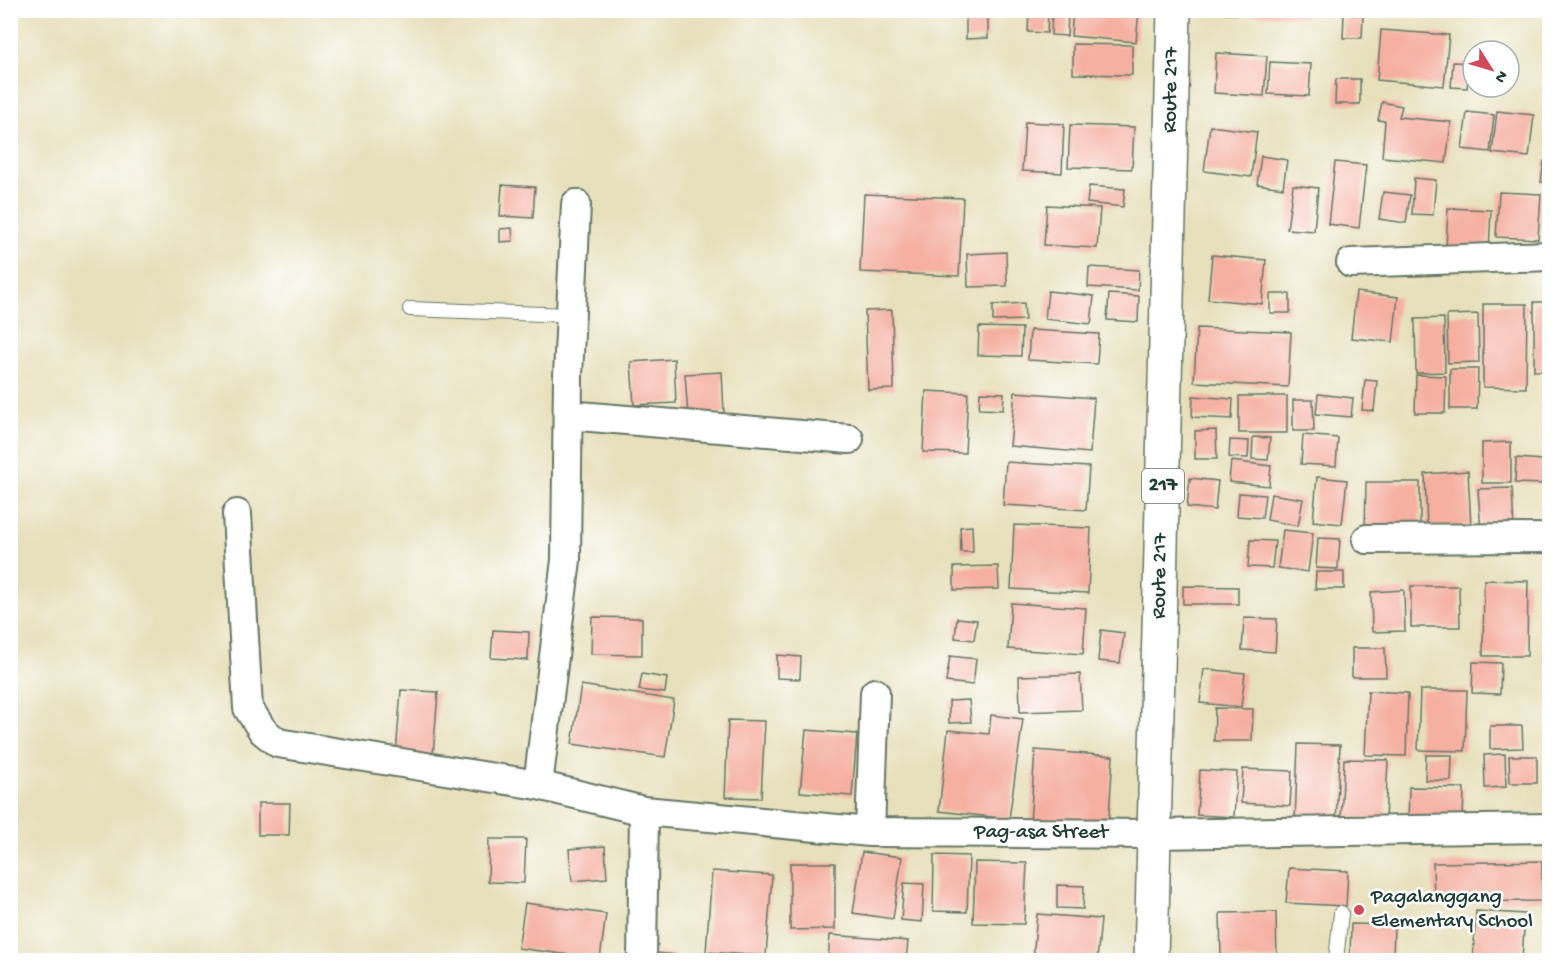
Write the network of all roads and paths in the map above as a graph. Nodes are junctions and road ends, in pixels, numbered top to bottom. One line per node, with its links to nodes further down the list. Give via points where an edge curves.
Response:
1 (1174, 10): 17 (main road, Route 217 / 217)
2 (576, 204): 6 (street)
3 (1550, 256): 4 (street)
4 (1351, 263)
5 (410, 309): 6 (lane)
6 (571, 315): 7 (street)
7 (568, 415): 8 (street); 13 (street, via 566,560)
8 (849, 439)
9 (237, 514): 13 (street, Pag-asa Street, via 248,708 262,731 278,743)
10 (1550, 538): 11 (street)
11 (1367, 539)
12 (875, 693): 16 (street)
13 (538, 785): 14 (street, Pag-asa Street)
14 (645, 811): 16 (street, Pag-asa Street); 19 (street)
15 (1550, 828): 17 (street, Pag-asa Street)
16 (870, 832): 17 (street, Pag-asa Street)
17 (1155, 834): 20 (main road, Route 217 / 217)
18 (1341, 913): 21 (lane)
19 (642, 960)
20 (1150, 960)
21 (1336, 960)

